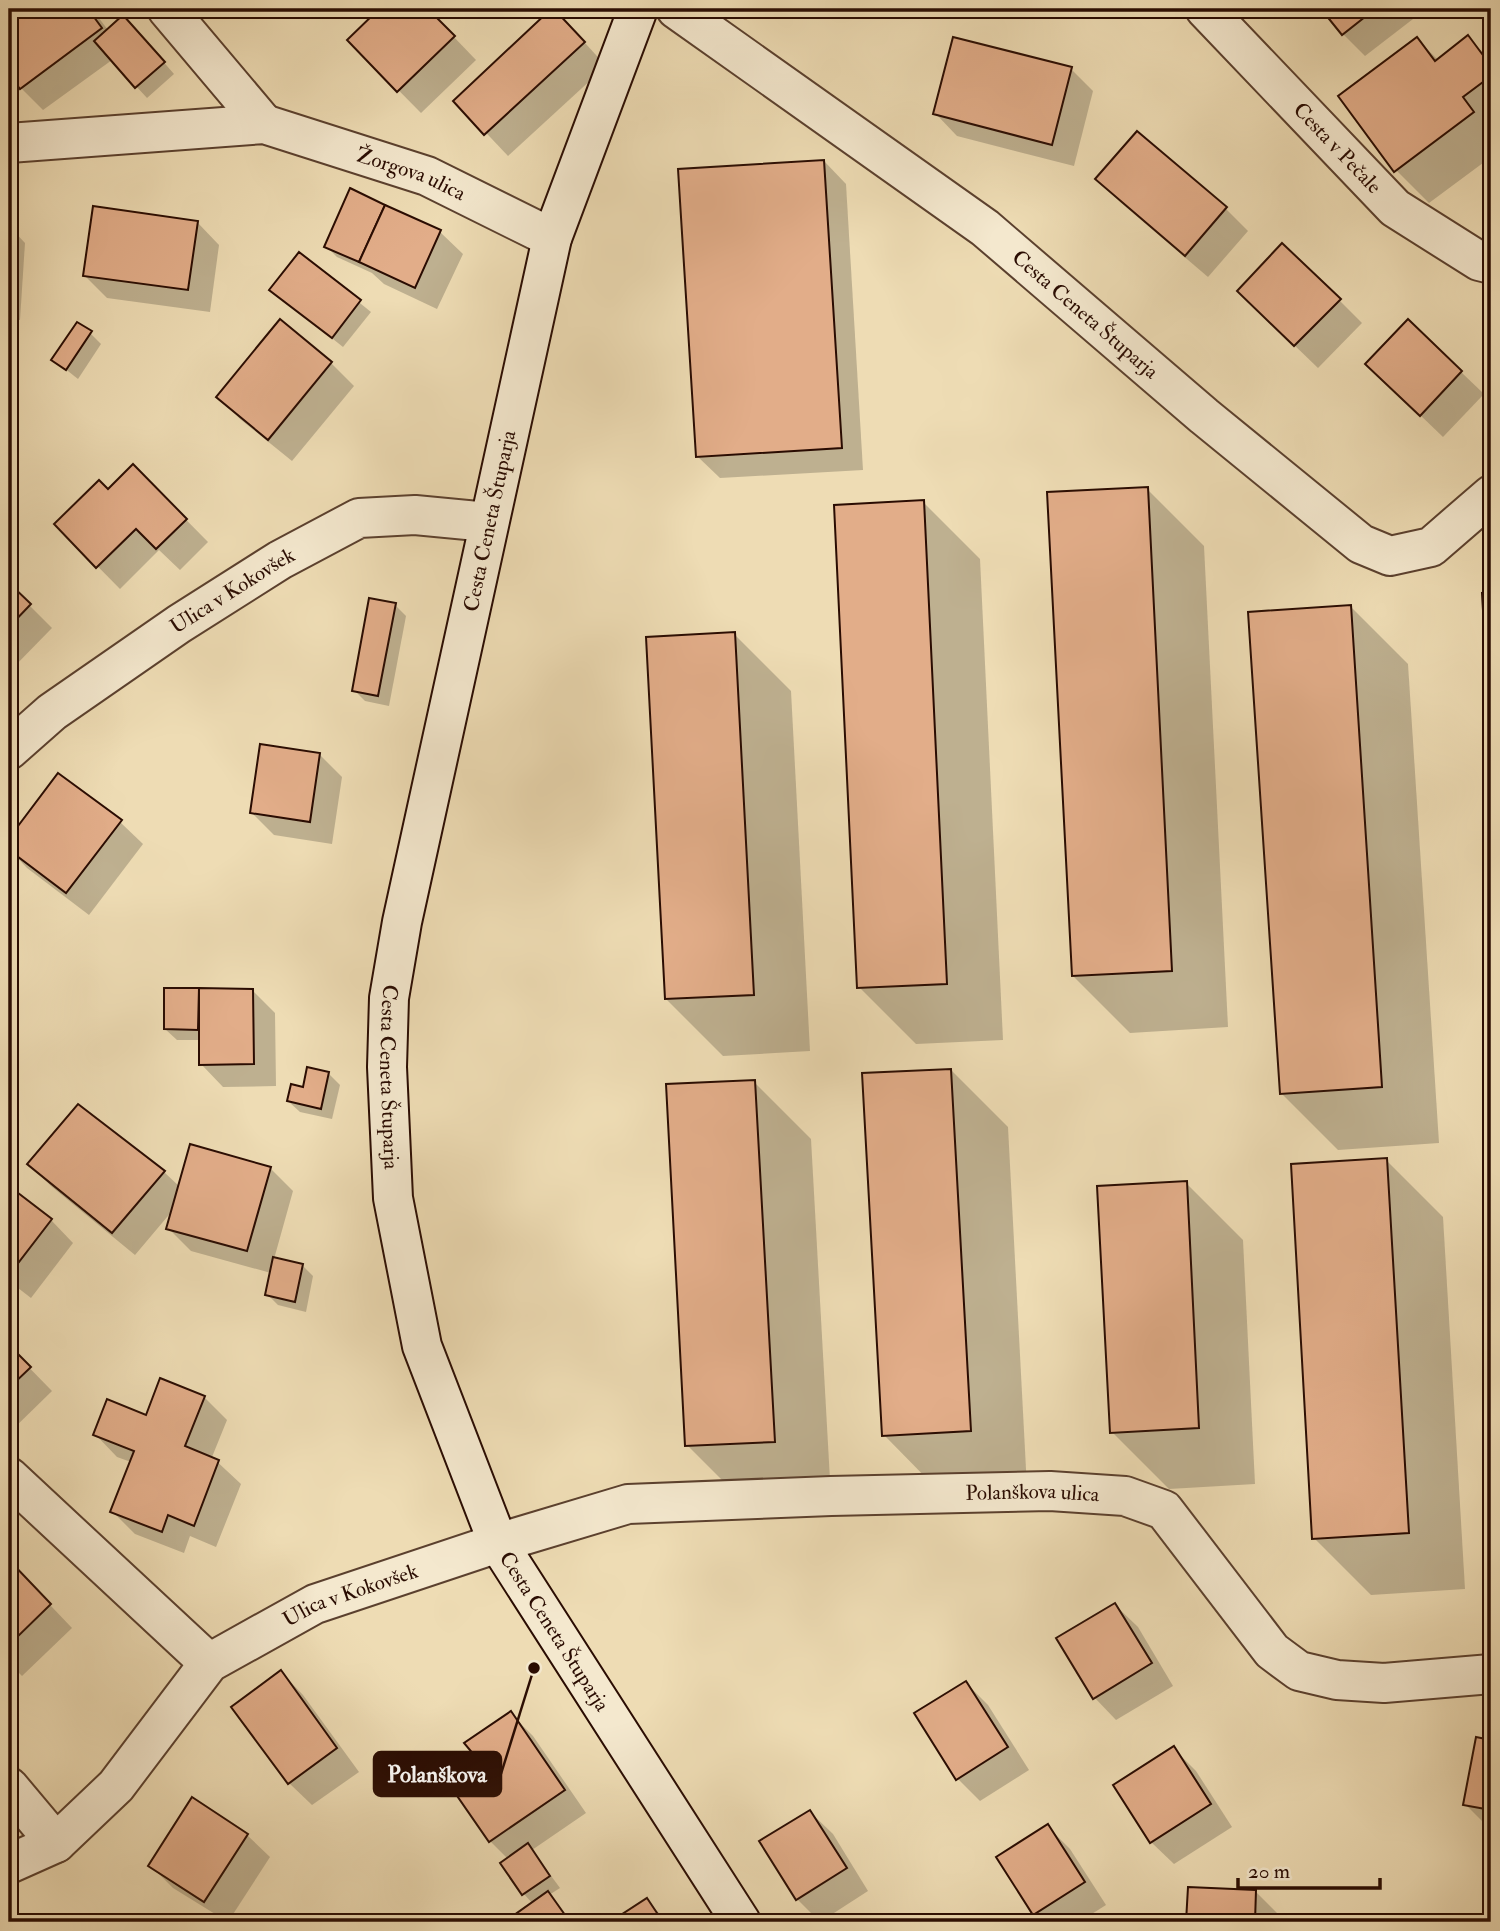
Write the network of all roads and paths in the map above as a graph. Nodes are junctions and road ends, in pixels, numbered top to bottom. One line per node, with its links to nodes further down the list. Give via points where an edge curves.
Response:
1 (167, 9): 5 (street)
2 (638, 9): 7 (street, Cesta Ceneta Štuparja)
3 (676, 9): 9 (street, Cesta Ceneta Štuparja, via 985,229 1361,544 1390,556 1431,547)
4 (1205, 9): 8 (street, Cesta v Pečale, via 1395,208)
5 (264, 124): 6 (street, Žorgova ulica); 7 (street, Žorgova ulica, via 427,176)
6 (9, 143)
7 (552, 238): 10 (street, Cesta Ceneta Štuparja)
8 (1491, 264)
9 (1491, 495)
10 (488, 522): 11 (street, Ulica v Kokovšek, via 415,516 359,518 280,560 179,624 52,712); 13 (street, Cesta Ceneta Štuparja, via 402,922 389,998 387,1067 393,1198 422,1346)
11 (9, 750)
12 (9, 1477): 14 (street)
13 (498, 1543): 14 (street, Ulica v Kokovšek, via 315,1604); 15 (street, Polanškova ulica, via 628,1504 1050,1491 1125,1496 1164,1510 1272,1651 1299,1671 1337,1680 1384,1682); 19 (street, Cesta Ceneta Štuparja)
14 (209, 1663): 17 (street, Ulica v Kokovšek, via 116,1786)
15 (1491, 1674)
16 (9, 1787): 17 (street)
17 (55, 1843): 18 (street, Ulica v Kokovšek)
18 (9, 1864)
19 (741, 1922)

